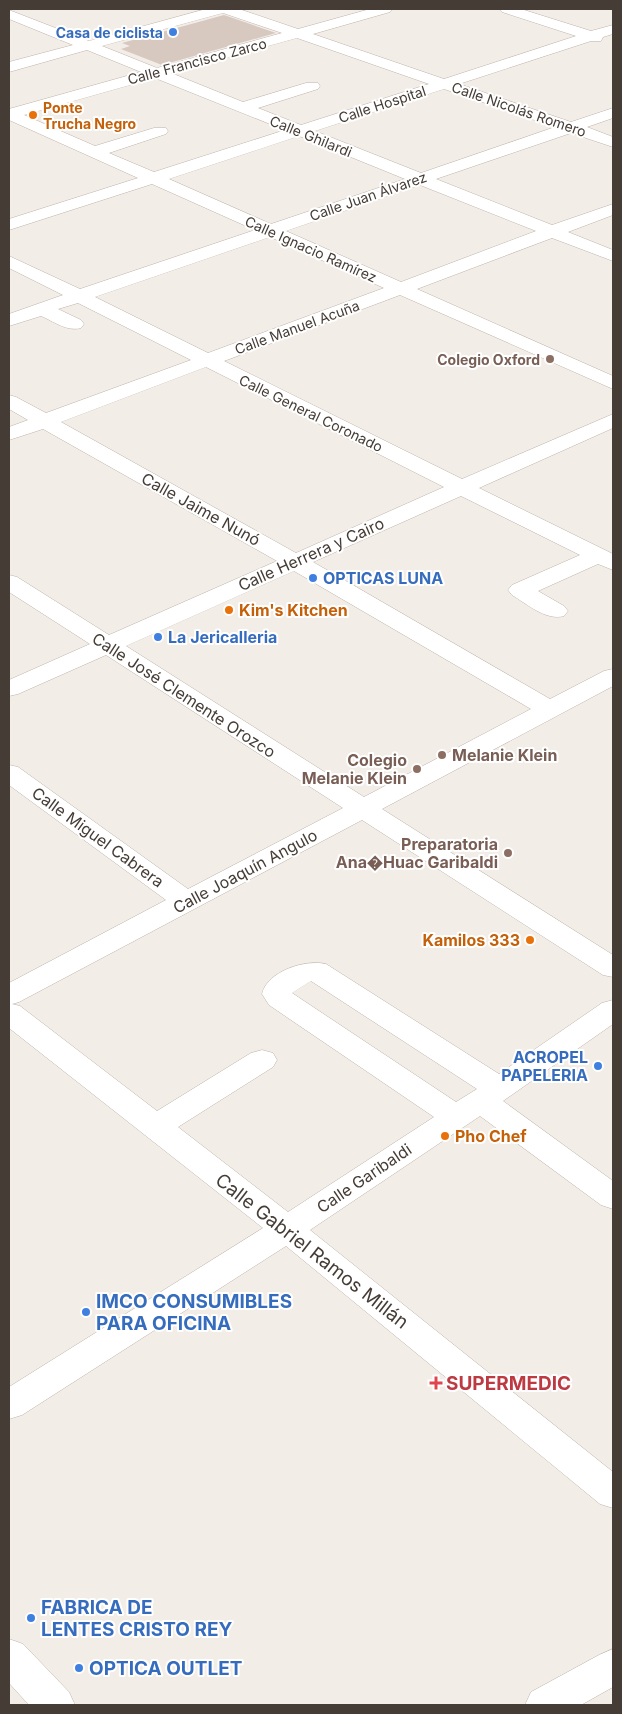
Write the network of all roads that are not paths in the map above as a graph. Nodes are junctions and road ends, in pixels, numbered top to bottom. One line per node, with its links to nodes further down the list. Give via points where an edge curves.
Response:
1 (221, 9): 10 (street)
2 (226, 9): 7 (street, Calle Nicolás Romero)
3 (385, 9): 7 (street, Calle Francisco Zarco)
4 (507, 9): 8 (street)
5 (9, 14): 10 (street, Calle Ghilardi)
6 (613, 29): 8 (street, Calle Hospital)
7 (300, 33): 12 (street, Calle Francisco Zarco); 13 (street, Calle Nicolás Romero)
8 (591, 37): 9 (street); 13 (street, Calle Hospital)
9 (613, 44)
10 (87, 46): 11 (street); 12 (street, Calle Ghilardi)
11 (9, 67)
12 (153, 73): 15 (street, Calle Ghilardi); 17 (street, Calle Francisco Zarco)
13 (446, 84): 18 (street, Calle Nicolás Romero); 20 (street, Calle Hospital)
14 (312, 86): 15 (street)
15 (241, 108): 20 (street, Calle Ghilardi)
16 (613, 113): 18 (street, Calle Juan Álvarez)
17 (9, 114): 22 (street, Calle Ignacio Ramírez)
18 (571, 127): 21 (street, Calle Nicolás Romero); 24 (street, Calle Juan Álvarez)
19 (160, 131): 22 (street)
20 (298, 131): 23 (street, Calle Hospital); 24 (street, Calle Ghilardi)
21 (613, 142)
22 (94, 152): 23 (street, Calle Ignacio Ramírez)
23 (152, 179): 26 (street, Calle Hospital); 27 (street, Calle Ignacio Ramírez)
24 (417, 179): 27 (street, Calle Juan Álvarez); 28 (street, Calle Ghilardi)
25 (613, 208): 28 (street, Calle Manuel Acuña)
26 (9, 225)
27 (270, 231): 31 (street, Calle Ignacio Ramírez); 32 (street, Calle Juan Álvarez)
28 (550, 232): 29 (street, Calle Ghilardi); 31 (street, Calle Manuel Acuña)
29 (613, 256)
30 (9, 262): 32 (street, Calle General Coronado)
31 (399, 289): 36 (street, Calle Manuel Acuña); 37 (street, Calle Ignacio Ramírez)
32 (79, 296): 33 (street, Calle Juan Álvarez); 36 (street, Calle General Coronado)
33 (42, 309): 34 (street, Calle Juan Álvarez); 35 (street)
34 (9, 320)
35 (74, 324)
36 (206, 360): 40 (street, Calle Manuel Acuña); 42 (street, Calle General Coronado)
37 (613, 383)
38 (9, 401): 40 (street, Calle Jaime Nunó)
39 (613, 420): 42 (street, Calle Herrera y Cairo)
40 (44, 421): 41 (street, Calle Manuel Acuña); 44 (street, Calle Jaime Nunó)
41 (9, 434)
42 (462, 488): 43 (street, Calle General Coronado); 44 (street, Calle Herrera y Cairo)
43 (606, 560): 46 (street, via 520,590)
44 (294, 562): 47 (street, Calle Herrera y Cairo); 50 (street, Calle Jaime Nunó)
45 (9, 582): 47 (street, Calle José Clemente Orozco)
46 (556, 612)
47 (106, 644): 49 (street, Calle Herrera y Cairo); 52 (street, Calle José Clemente Orozco)
48 (613, 676): 50 (street, Calle Joaquín Angulo)
49 (9, 689)
50 (548, 709): 52 (street, Calle Joaquín Angulo)
51 (9, 773): 53 (street, Calle Miguel Cabrera)
52 (362, 808): 53 (street, Calle Joaquín Angulo); 54 (street, Calle José Clemente Orozco)
53 (187, 902): 55 (street, Calle Joaquín Angulo)
54 (613, 968)
55 (9, 995)
56 (613, 1010): 59 (street, Calle Garibaldi)
57 (9, 1013): 60 (street, Calle Gabriel Ramos Millán)
58 (262, 1060): 60 (street)
59 (478, 1102): 59 (street, via 316,971 303,974 278,989 279,998); 61 (street); 62 (street, Calle Garibaldi)
60 (154, 1127): 62 (street, Calle Gabriel Ramos Millán)
61 (613, 1196)
62 (287, 1229): 63 (street, Calle Garibaldi); 64 (street, Calle Gabriel Ramos Millán)
63 (9, 1405)
64 (613, 1493)
65 (9, 1656): 67 (street)
66 (613, 1667): 68 (street)
67 (55, 1705)
68 (545, 1705)

